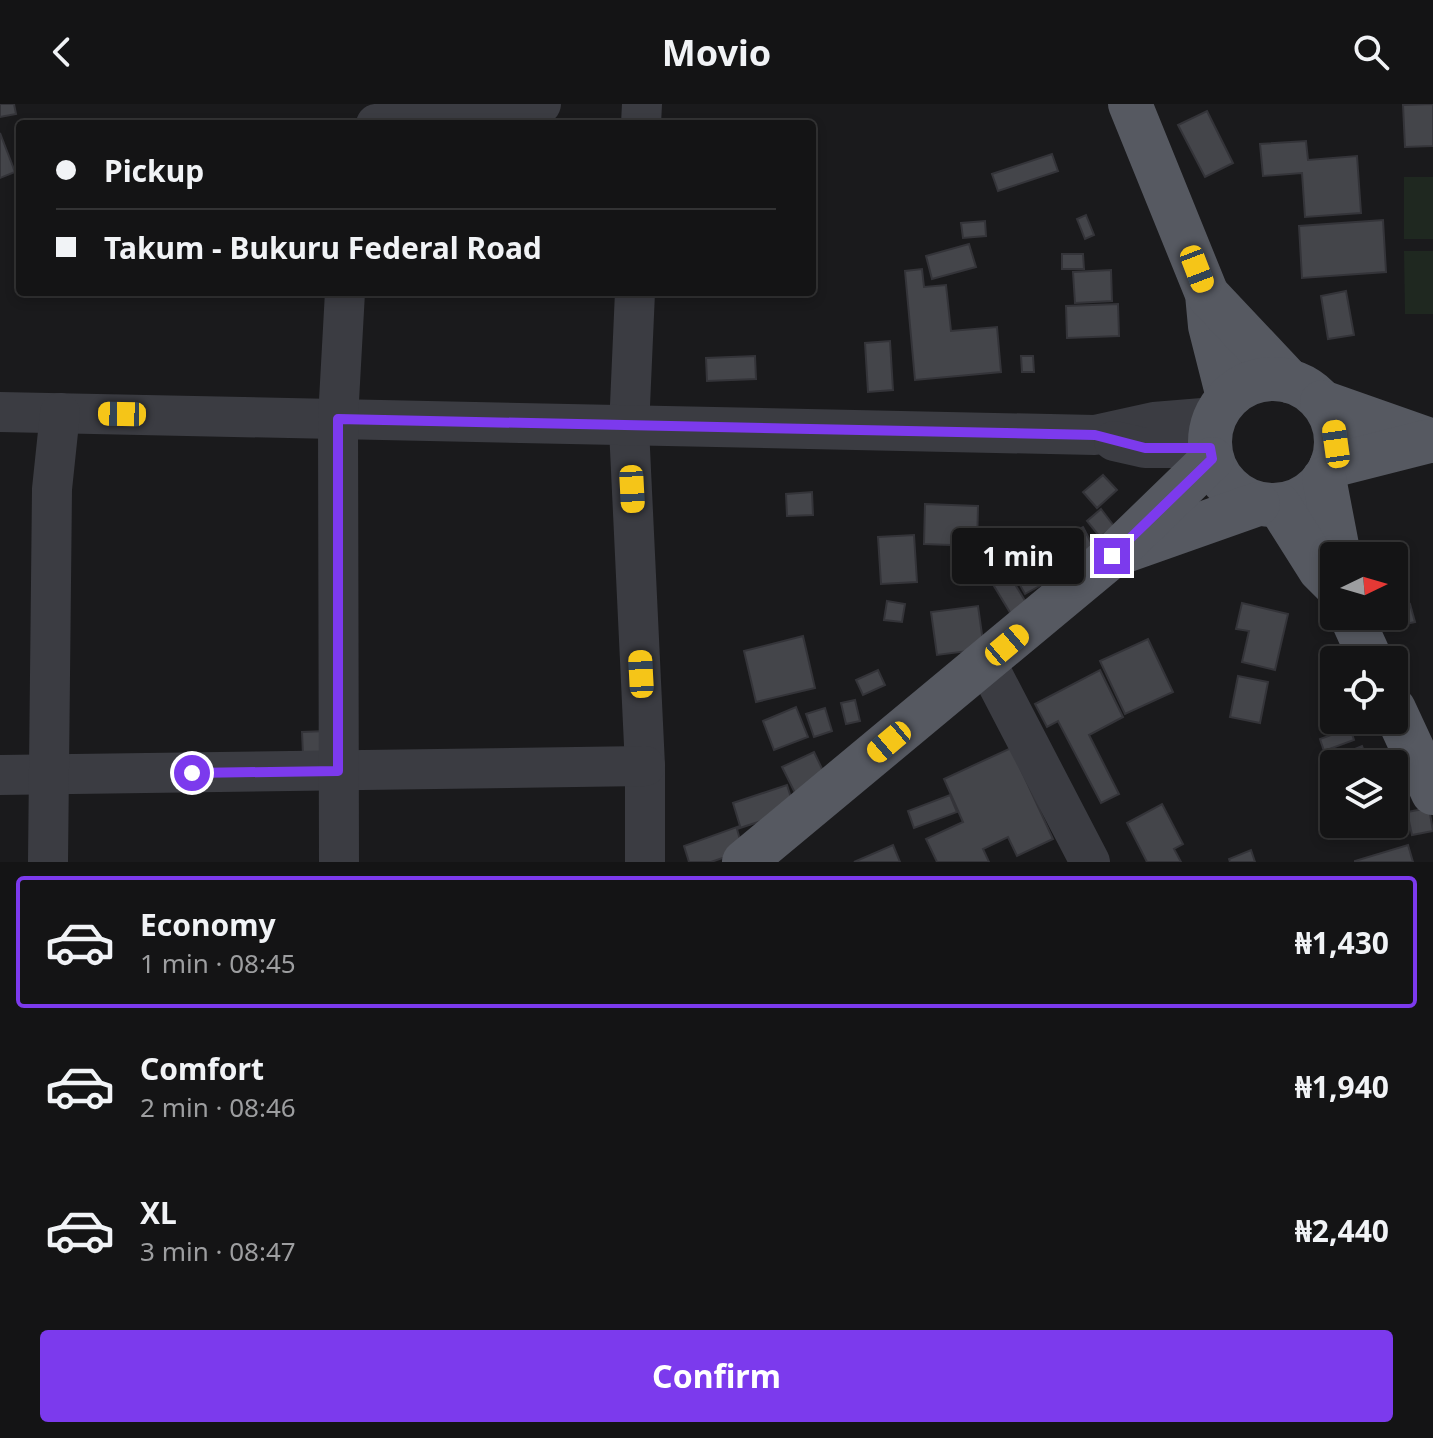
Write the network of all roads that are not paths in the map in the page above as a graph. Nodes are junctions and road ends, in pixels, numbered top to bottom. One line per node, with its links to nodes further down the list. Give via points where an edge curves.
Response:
1 (541, 104): 3 (street)
2 (1130, 104): 4 (main road)
3 (422, 120)
4 (1207, 294): 7 (main road); 12 (main road)
5 (345, 296): 10 (street)
6 (635, 296): 11 (street)
7 (1306, 392): 12 (main road, via 1267,379 1246,385); 13 (main road); 14 (main road, via 1333,422 1336,444)
8 (0, 412): 9 (street)
9 (60, 413): 10 (street); 24 (street, via 52,489)
10 (338, 419): 11 (street); 22 (street)
11 (629, 428): 12 (street, via 1095,435 1154,422); 21 (street)
12 (1216, 430): 15 (main road, via 1222,479 1238,495); 17 (main road)
13 (1431, 441): 14 (main road)
14 (1328, 472): 15 (main road, via 1312,492); 16 (main road)
15 (1269, 504): 17 (main road); 18 (main road)
16 (1337, 542)
17 (1112, 556): 19 (main road)
18 (1320, 570)
19 (986, 662): 29 (main road); 30 (street)
20 (1406, 734): 25 (main road)
21 (645, 766): 22 (street); 28 (street)
22 (338, 771): 24 (street); 27 (street)
23 (0, 775): 24 (street)
24 (47, 775): 26 (street)
25 (1433, 793)
26 (48, 862)
27 (339, 862)
28 (645, 862)
29 (744, 862)
30 (1090, 862)

